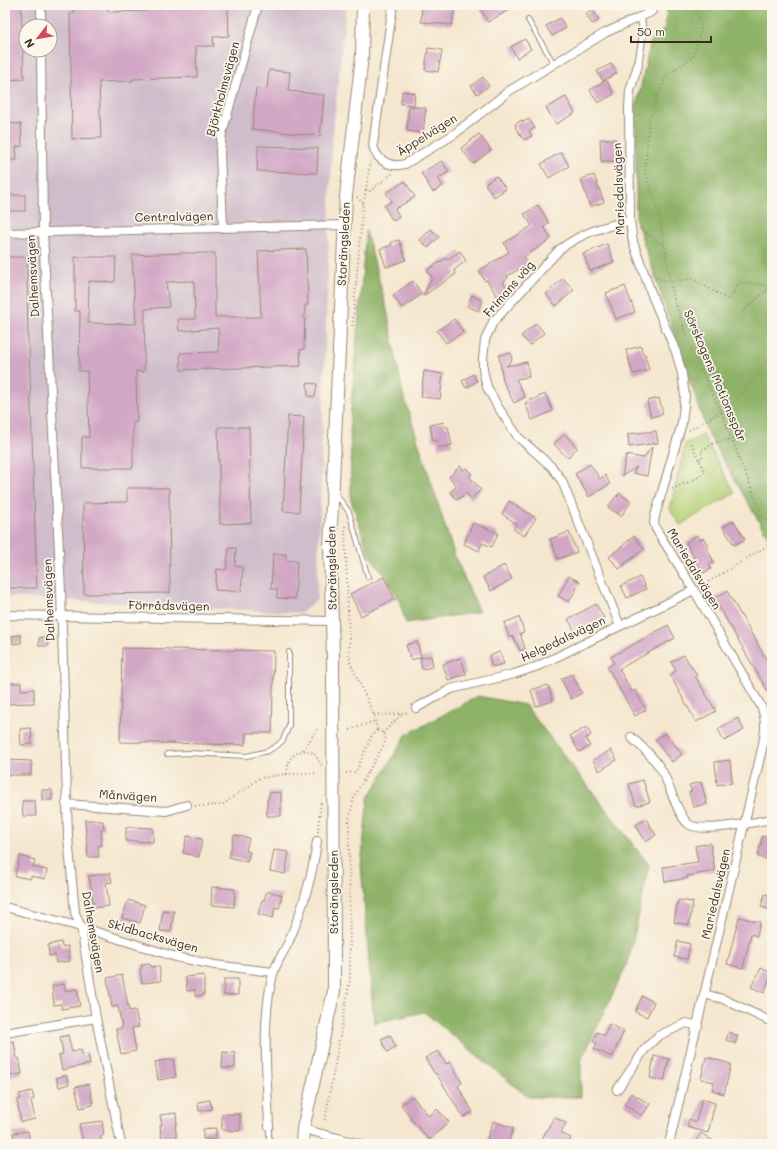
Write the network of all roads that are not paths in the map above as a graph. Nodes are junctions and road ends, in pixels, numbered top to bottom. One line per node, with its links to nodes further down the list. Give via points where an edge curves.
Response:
1 (41, 5): 6 (street)
2 (258, 5): 14 (street, Björkholmsvägen, via 222,133 220,152)
3 (363, 5): 13 (main road, Storängsleden, via 362,56)
4 (393, 5): 10 (street, Äppelvägen, via 374,145 376,154 391,165 397,167 405,164)
5 (656, 5): 7 (street, via 651,12)
6 (41, 18)
7 (641, 18): 10 (street, Äppelvägen, via 622,24); 11 (street, Mariedalsvägen, via 643,34)
8 (528, 20): 10 (lane)
9 (41, 58): 16 (street, Dalhemsvägen)
10 (554, 64)
11 (638, 65): 12 (street, Mariedalsvägen, via 630,91 629,107)
12 (630, 221): 19 (street, Mariedalsvägen, via 633,242 676,352 685,396 678,437 654,523); 23 (street, Frimans väg, via 597,229 560,249 493,322 485,340 482,359 487,387 498,407 518,437 552,467 562,481)
13 (344, 226): 14 (street, Centralvägen); 17 (main road, Storängsleden)
14 (223, 228): 16 (street, Centralvägen)
15 (5, 233): 16 (street, Centralvägen)
16 (43, 233): 21 (street, Dalhemsvägen)
17 (332, 489): 18 (lane, via 348,512); 22 (main road, Storängsleden)
18 (368, 577)
19 (694, 590): 23 (street, Helgedalsvägen); 31 (street, Mariedalsvägen, via 765,717 766,729)
20 (5, 615): 21 (street, Förrådsvägen)
21 (62, 616): 22 (street, Förrådsvägen); 28 (street, Dalhemsvägen)
22 (332, 621): 43 (main road, Storängsleden, via 334,990)
23 (620, 626): 25 (street, Helgedalsvägen, via 538,666 451,689)
24 (289, 652): 27 (lane, via 289,726 278,745 268,751 247,756)
25 (416, 708)
26 (631, 737): 31 (street, via 662,770 680,815 690,826 699,828)
27 (167, 754)
28 (66, 804): 29 (street, Månvägen, via 166,810); 34 (street, Dalhemsvägen, via 75,913)
29 (188, 805)
30 (772, 819): 31 (street)
31 (745, 823): 36 (street, Mariedalsvägen)
32 (318, 841): 35 (street, via 303,905)
33 (5, 907): 34 (street, Skidbacksvägen)
34 (81, 927): 35 (street, Skidbacksvägen, via 176,958); 37 (street, Dalhemsvägen)
35 (273, 972): 42 (street, via 266,1022)
36 (704, 994): 38 (street, via 723,999); 39 (street, Mariedalsvägen)
37 (96, 1018): 40 (street); 44 (street, Dalhemsvägen)
38 (772, 1022)
39 (698, 1026): 41 (street, via 686,1023 658,1036 645,1049); 49 (street, Mariedalsvägen)
40 (5, 1033)
41 (617, 1090)
42 (269, 1126): 45 (lane)
43 (303, 1129): 46 (main road, Storängsleden); 47 (main road, Storängsleden); 48 (street)
44 (120, 1144)
45 (269, 1144)
46 (293, 1144)
47 (302, 1144)
48 (361, 1144)
49 (669, 1144)

